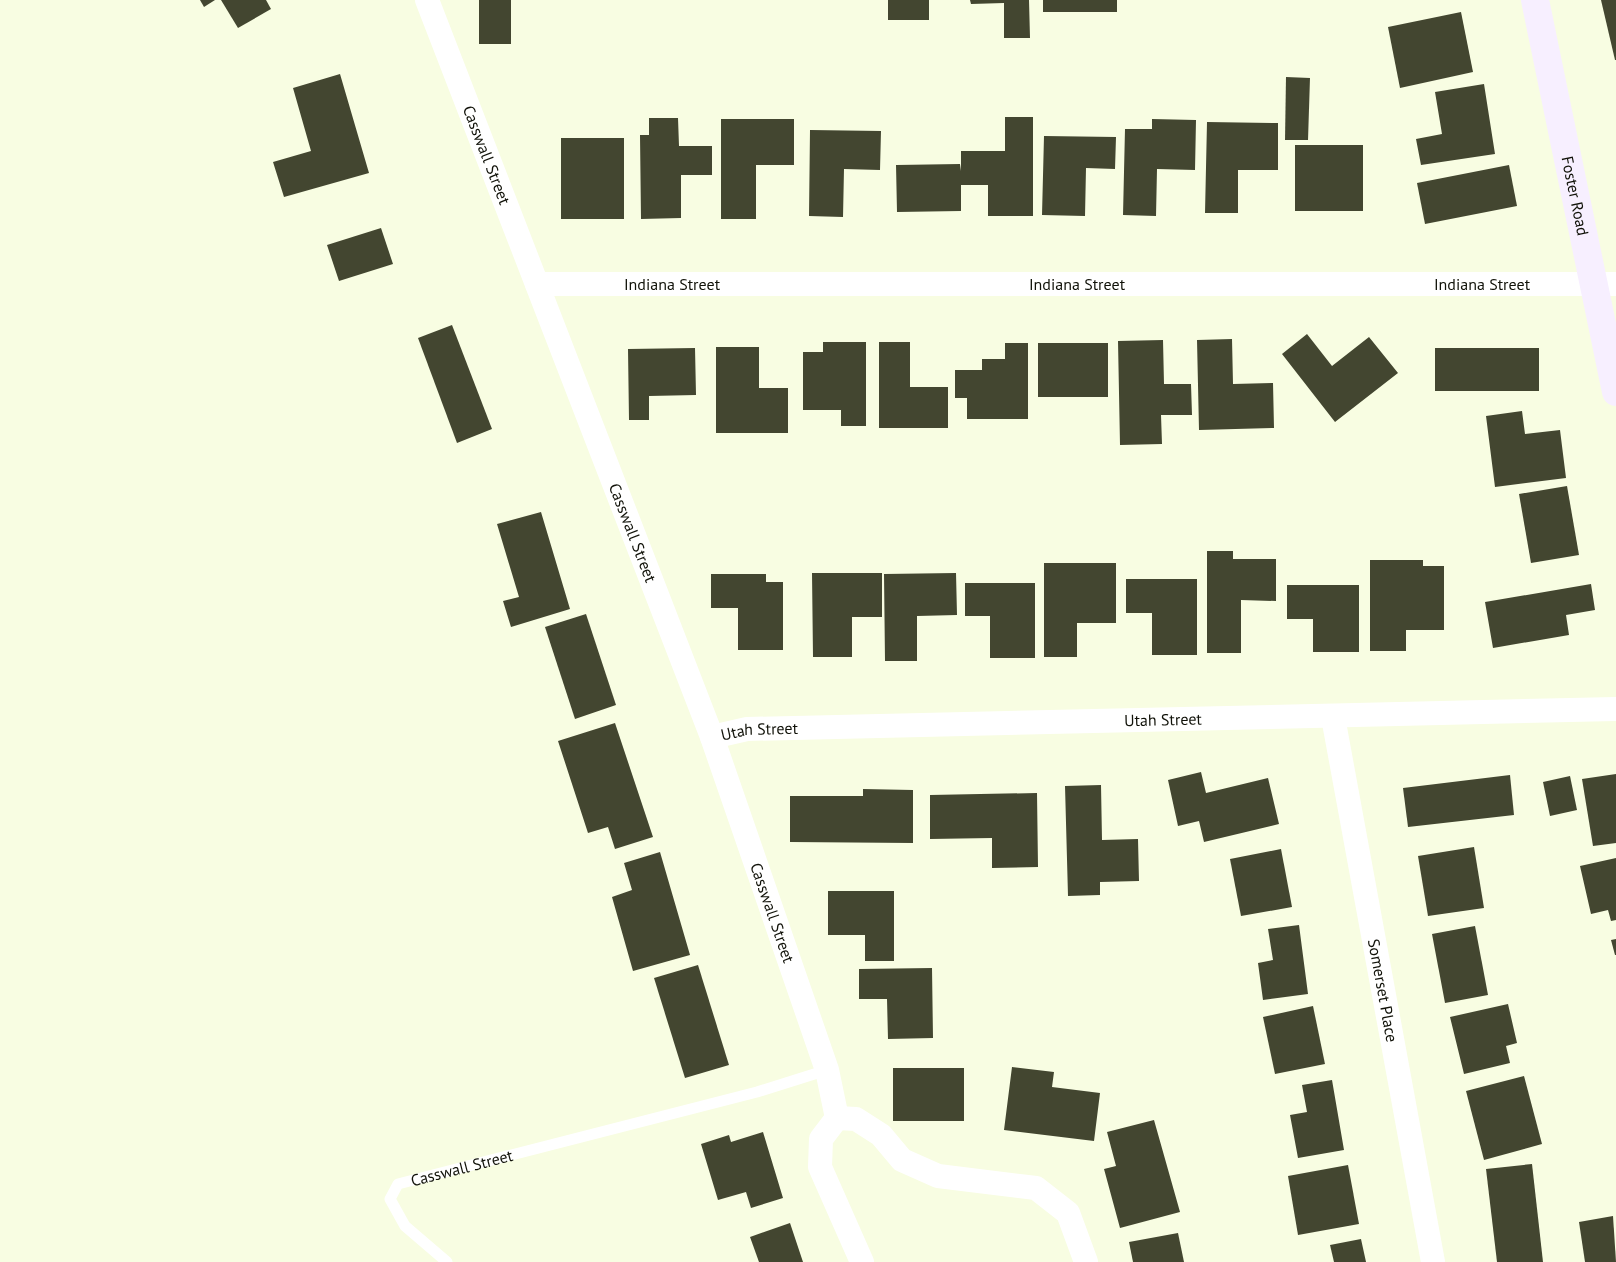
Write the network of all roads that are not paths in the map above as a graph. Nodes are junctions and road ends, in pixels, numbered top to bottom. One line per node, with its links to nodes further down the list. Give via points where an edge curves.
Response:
1 (427, 0): 4 (street, Casswall Street)
2 (1535, 0): 3 (street, Foster Road)
3 (1605, 283): 4 (street, Indiana Street); 5 (street, Foster Road)
4 (537, 284): 8 (street, Casswall Street)
5 (1616, 392)
6 (1616, 709): 7 (street, Utah Street)
7 (1333, 717): 8 (street, Utah Street, via 747,729); 14 (street, Somerset Place)
8 (712, 737): 9 (street, Casswall Street)
9 (827, 1070): 10 (street, Casswall Street); 11 (lane, Casswall Street, via 757,1092 398,1184 390,1199 405,1226)
10 (837, 1118): 12 (street, via 821,1139 820,1167); 13 (street, via 856,1119 881,1135 902,1160 938,1176 1036,1188 1068,1213)
11 (447, 1262)
12 (862, 1262)
13 (1086, 1262)
14 (1433, 1262)

